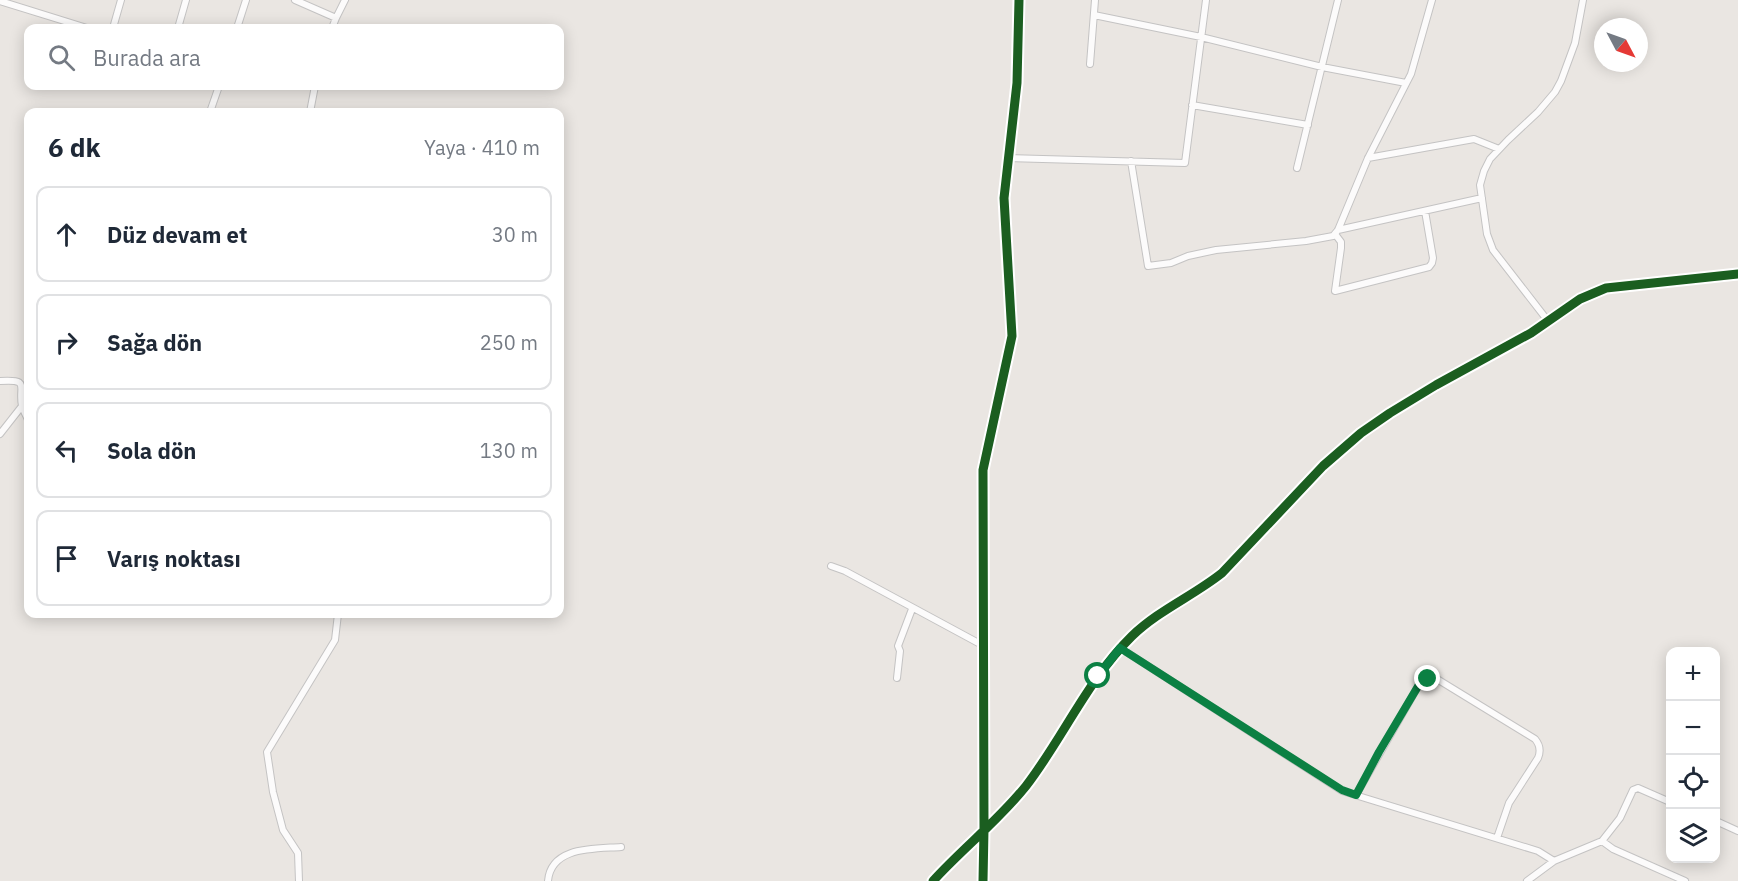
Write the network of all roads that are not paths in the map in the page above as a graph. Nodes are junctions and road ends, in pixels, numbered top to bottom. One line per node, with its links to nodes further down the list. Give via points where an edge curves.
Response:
1 (121, 0): 16 (street)
2 (186, 0): 17 (street)
3 (246, 0): 18 (street)
4 (295, 0): 14 (street)
5 (345, 0): 14 (street)
6 (1020, 0): 31 (street)
7 (1095, 0): 13 (street)
8 (1206, 0): 20 (street)
9 (1338, 0): 22 (street)
10 (1432, 0): 23 (street)
11 (1583, 0): 30 (street, via 1573,50 1561,81 1538,112)
12 (0, 1): 15 (street)
13 (1094, 15): 20 (street); 21 (street)
14 (336, 18): 19 (street)
15 (74, 24)
16 (114, 24)
17 (179, 24)
18 (238, 24)
19 (334, 24)
20 (1201, 37): 22 (street); 26 (street)
21 (1090, 64)
22 (1322, 68): 23 (street); 29 (street)
23 (1406, 83): 32 (street)
24 (218, 90): 27 (street)
25 (314, 90): 28 (street)
26 (1192, 105): 29 (street); 33 (street, via 1185,163)
27 (211, 108)
28 (311, 108)
29 (1308, 125): 34 (street)
30 (1499, 149): 32 (street, via 1474,139); 35 (street, via 1484,171)
31 (1009, 158): 33 (street); 47 (street, via 1004,198 1012,336 983,470)
32 (1368, 158): 37 (street)
33 (1131, 161): 37 (street, via 1148,266 1216,250 1306,241)
34 (1297, 168)
35 (1482, 198): 36 (street); 39 (street, via 1493,250)
36 (1425, 211): 37 (street); 37 (street, via 1433,258 1429,267 1335,291 1341,248)
37 (1337, 232)
38 (1738, 274): 39 (street, via 1606,288 1580,299)
39 (1548, 321): 48 (street, via 1361,433 1323,466 1222,573 1159,614)
40 (0, 381): 41 (street, via 19,383)
41 (22, 406): 42 (street); 43 (street)
42 (24, 411)
43 (0, 434)
44 (831, 566): 45 (street)
45 (912, 609): 47 (street); 49 (street, via 898,646)
46 (338, 618): 59 (street, via 335,640 267,752 283,830 297,853)
47 (984, 646): 53 (street)
48 (1120, 648): 50 (street, via 1342,790); 53 (street, via 1026,786)
49 (897, 678)
50 (1356, 795): 55 (street); 55 (street, via 1420,683 1437,679 1539,744 1538,759 1509,803)
51 (1666, 800): 56 (street, via 1638,788 1633,790 1620,818)
52 (1720, 823): 54 (street)
53 (984, 829): 61 (street); 62 (street)
54 (1738, 831)
55 (1497, 838): 58 (street, via 1538,850)
56 (1602, 841): 58 (street); 64 (street)
57 (621, 847): 60 (street, via 572,851 553,865)
58 (1554, 861): 63 (street)
59 (299, 881)
60 (548, 881)
61 (933, 881)
62 (982, 881)
63 (1527, 881)
64 (1685, 881)

